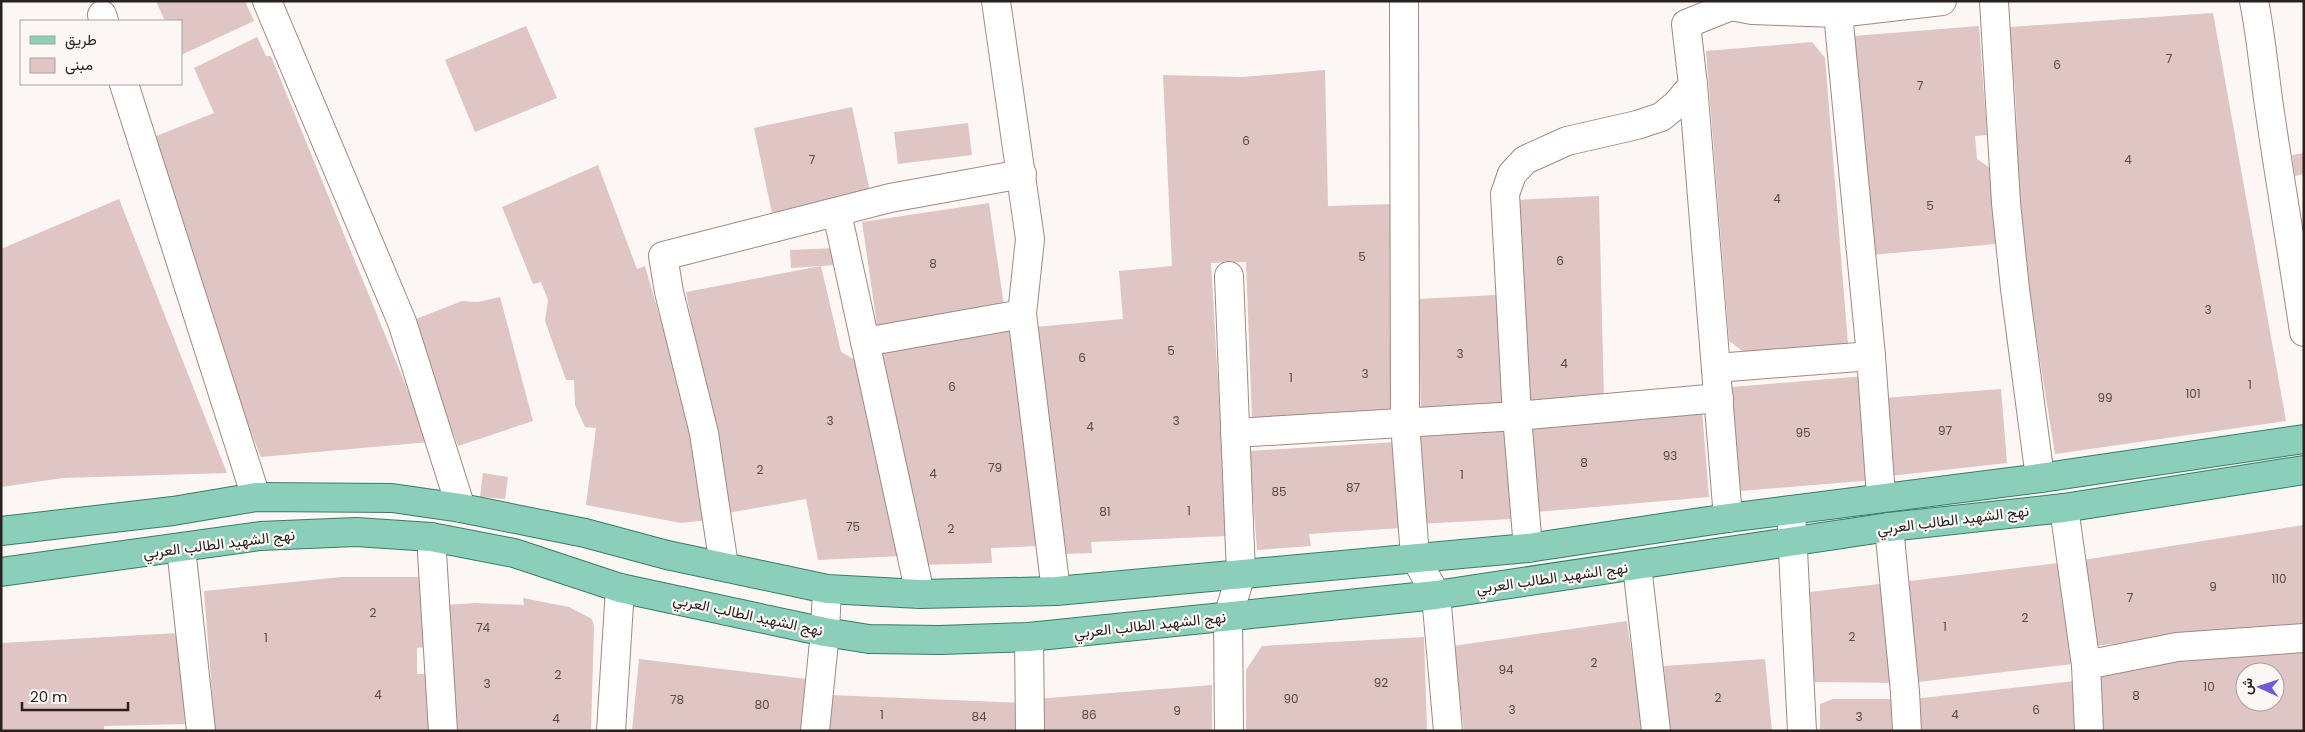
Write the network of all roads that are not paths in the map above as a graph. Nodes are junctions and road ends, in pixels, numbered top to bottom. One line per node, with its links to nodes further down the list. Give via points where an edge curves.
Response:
1 (266, 1): 29 (street, via 402,322)
2 (996, 1): 11 (street)
3 (1404, 1): 22 (street)
4 (1942, 1): 8 (street)
5 (1994, 1): 26 (street, via 2007,212)
6 (2254, 1): 13 (street, via 2269,105)
7 (1732, 4): 8 (street, via 1752,10); 10 (street, via 1686,24)
8 (1838, 13): 18 (street)
9 (124, 85): 27 (street)
10 (1693, 85): 19 (street); 21 (street, via 1676,105 1661,116 1637,125 1567,141 1525,160 1512,174 1505,194)
11 (1022, 174): 12 (street, via 890,198); 15 (street, via 1030,239)
12 (836, 213): 17 (street); 40 (street, via 663,256 704,433)
13 (2297, 236): 16 (street)
14 (1229, 276): 23 (street)
15 (1022, 314): 17 (street); 46 (street)
16 (2304, 332)
17 (865, 342): 47 (street)
18 (1871, 356): 19 (street); 28 (street)
19 (1716, 368): 20 (street)
20 (1719, 398): 21 (street); 32 (street)
21 (1517, 416): 22 (street); 38 (street)
22 (1405, 423): 23 (street); 39 (street)
23 (1235, 433): 43 (street)
24 (2304, 439): 26 (main road, نهج الشهيد الطالب العربي)
25 (2304, 470): 30 (main road, نهج الشهيد الطالب العربي)
26 (2040, 478): 28 (main road, نهج الشهيد الطالب العربي)
27 (256, 497): 29 (main road, نهج الشهيد الطالب العربي, via 392,498); 34 (main road, نهج الشهيد الطالب العربي, via 173,511)
28 (1882, 497): 31 (main road, نهج الشهيد الطالب العربي)
29 (461, 508): 40 (main road, نهج الشهيد الطالب العربي)
30 (2064, 508): 33 (main road, نهج الشهيد الطالب العربي); 53 (street)
31 (1791, 510): 32 (main road, نهج الشهيد الطالب العربي); 36 (street)
32 (1728, 518): 38 (main road, نهج الشهيد الطالب العربي)
33 (1889, 527): 36 (main road, نهج الشهيد الطالب العربي); 63 (street)
34 (1, 531)
35 (431, 537): 37 (main road, نهج الشهيد الطالب العربي, via 356,532 260,536); 44 (main road, نهج الشهيد الطالب العربي, via 514,553); 55 (street)
36 (1792, 542): 41 (main road, نهج الشهيد الطالب العربي); 62 (street)
37 (182, 548): 42 (main road, نهج الشهيد الطالب العربي); 54 (street)
38 (1528, 548): 39 (main road, نهج الشهيد الطالب العربي)
39 (1415, 556): 43 (main road, نهج الشهيد الطالب العربي); 48 (street)
40 (724, 566): 45 (main road, نهج الشهيد الطالب العربي)
41 (1637, 566): 48 (main road, نهج الشهيد الطالب العربي); 61 (street)
42 (1, 572)
43 (1240, 574): 46 (main road, نهج الشهيد الطالب العربي); 49 (street)
44 (620, 588): 50 (main road, نهج الشهيد الطالب العربي); 56 (street)
45 (827, 589): 47 (main road, نهج الشهيد الطالب العربي); 50 (street)
46 (1056, 591): 47 (main road, نهج الشهيد الطالب العربي)
47 (920, 594)
48 (1436, 595): 49 (main road, نهج الشهيد الطالب العربي); 60 (street)
49 (1228, 617): 51 (main road, نهج الشهيد الطالب العربي); 59 (street)
50 (825, 632): 51 (main road, نهج الشهيد الطالب العربي, via 869,639); 57 (street)
51 (1029, 637): 58 (street)
52 (2304, 638): 53 (street, via 2177,647)
53 (2086, 665): 64 (street)
54 (201, 731)
55 (442, 731)
56 (611, 731)
57 (815, 731)
58 (1030, 731)
59 (1229, 731)
60 (1448, 731)
61 (1656, 731)
62 (1802, 731)
63 (1907, 731)
64 (2089, 731)

